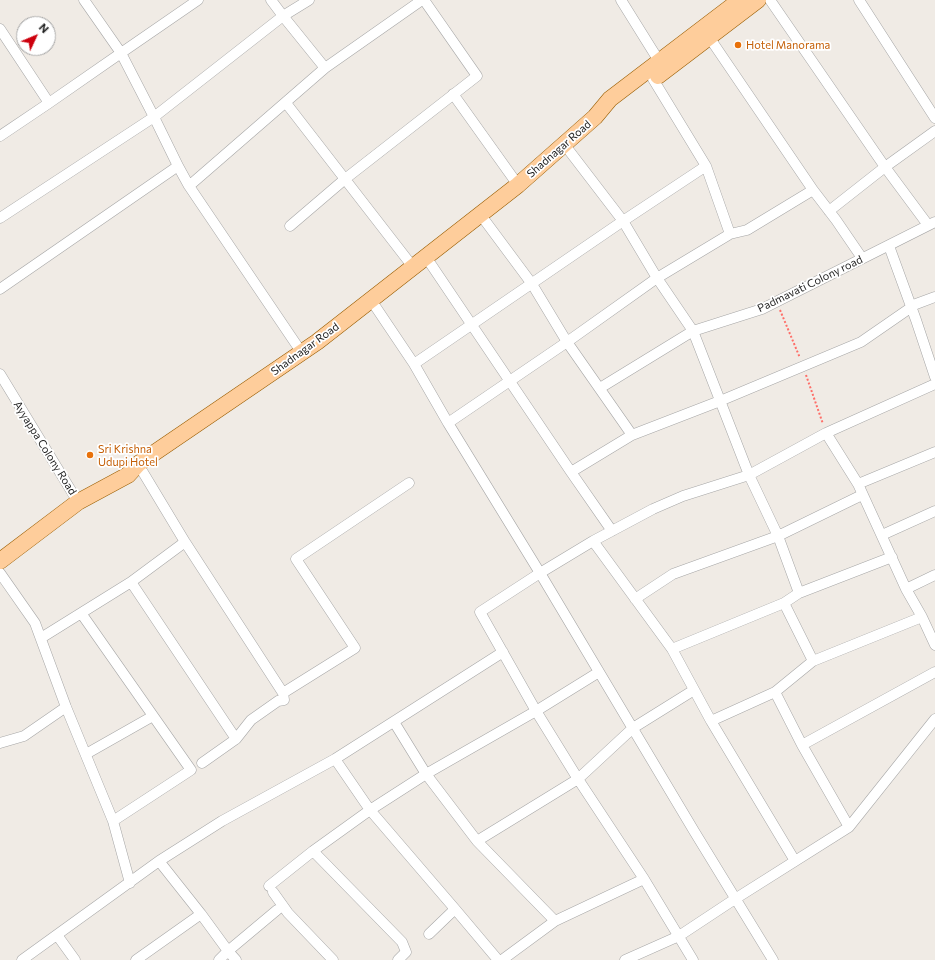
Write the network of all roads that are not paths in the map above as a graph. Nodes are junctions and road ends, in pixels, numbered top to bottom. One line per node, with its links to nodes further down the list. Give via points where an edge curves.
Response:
1 (84, 0): 14 (street)
2 (198, 0): 14 (street)
3 (271, 0): 11 (street)
4 (309, 0): 11 (street)
5 (423, 0): 16 (street); 18 (street, via 476,76)
6 (621, 0): 15 (street)
7 (740, 0): 15 (main road, Shadnagar Road)
8 (758, 0): 13 (main road, Shadnagar Road)
9 (770, 0): 29 (street)
10 (858, 0): 23 (street)
11 (282, 16): 16 (street); 21 (street)
12 (2, 35): 19 (street)
13 (709, 37): 17 (main road, Shadnagar Road); 33 (street)
14 (121, 53): 19 (street); 21 (street)
15 (659, 61): 22 (main road, Shadnagar Road, via 610,99)
16 (325, 68): 20 (street)
17 (653, 79): 22 (main road, Shadnagar Road, via 618,106); 28 (street)
18 (453, 94): 30 (street); 31 (street)
19 (48, 103): 25 (street)
20 (286, 103): 30 (street); 32 (street)
21 (154, 117): 27 (street); 36 (street)
22 (595, 117): 26 (main road, Shadnagar Road)
23 (935, 118)
24 (935, 131): 29 (street)
25 (0, 136)
26 (564, 144): 31 (main road, Shadnagar Road); 37 (street)
27 (178, 166): 32 (street); 47 (street)
28 (706, 166): 37 (street); 40 (street)
29 (885, 167): 34 (street); 38 (street)
30 (345, 179): 39 (street); 44 (street)
31 (518, 185): 35 (main road, Shadnagar Road)
32 (189, 186): 54 (street)
33 (813, 190): 34 (street); 40 (street, via 747,230)
34 (828, 211): 43 (street)
35 (480, 214): 42 (main road, Shadnagar Road); 46 (street)
36 (0, 218)
37 (623, 221): 45 (street); 46 (street)
38 (931, 224): 41 (street, Padmavati Colony road)
39 (290, 226)
40 (730, 234): 45 (street)
41 (889, 246): 43 (street, Padmavati Colony road); 50 (street)
42 (426, 257): 44 (main road, Shadnagar Road); 51 (street)
43 (862, 258): 52 (street, Padmavati Colony road, via 762,309)
44 (413, 267): 49 (main road, Shadnagar Road)
45 (657, 278): 52 (street); 53 (street)
46 (532, 284): 51 (street); 53 (street)
47 (0, 289)
48 (935, 297): 50 (street)
49 (371, 300): 54 (main road, Shadnagar Road); 55 (street)
50 (912, 307): 57 (street); 61 (street, via 861,342)
51 (472, 325): 55 (street); 58 (street)
52 (693, 330): 60 (street, Padmavati Colony road); 61 (street)
53 (567, 342): 58 (street); 60 (street)
54 (302, 353): 66 (main road, Shadnagar Road)
55 (414, 364): 62 (street)
56 (0, 374): 72 (street, Ayyappa Colony Road)
57 (935, 377)
58 (510, 381): 62 (street); 67 (street)
59 (935, 384): 63 (street)
60 (600, 388): 64 (street)
61 (720, 401): 64 (street); 68 (street)
62 (448, 422): 82 (street)
63 (826, 432): 68 (street); 70 (street)
64 (632, 435): 67 (street)
65 (935, 452): 70 (street)
66 (138, 464): 72 (main road, Shadnagar Road, via 128,475); 78 (street)
67 (571, 472): 74 (street)
68 (749, 475): 74 (street, via 677,499); 76 (street)
69 (409, 483): 100 (street, via 296,559 354,648)
70 (858, 484): 71 (street)
71 (862, 495): 75 (street); 76 (street)
72 (78, 502): 80 (main road, Shadnagar Road)
73 (935, 511): 75 (street)
74 (612, 531): 77 (street)
75 (882, 535): 79 (street)
76 (778, 536): 86 (street); 87 (street, via 672,574)
77 (593, 541): 82 (street); 87 (street)
78 (185, 542): 84 (street); 100 (street)
79 (892, 557): 85 (street); 86 (street)
80 (0, 561)
81 (0, 573): 91 (street, via 35,623)
82 (540, 573): 94 (street, via 480,612); 96 (street)
83 (935, 575): 85 (street)
84 (131, 582): 89 (street); 108 (street)
85 (906, 589): 90 (street)
86 (799, 593): 88 (street)
87 (635, 599): 93 (street)
88 (784, 603): 93 (street); 95 (street)
89 (81, 613): 91 (street); 103 (street)
90 (922, 617): 92 (street); 95 (street)
91 (41, 638): 101 (street)
92 (934, 640)
93 (672, 649): 98 (street)
94 (503, 652): 102 (street); 106 (street)
95 (813, 661): 99 (street)
96 (599, 672): 102 (street); 107 (street)
97 (935, 672): 110 (street)
98 (694, 690): 105 (street); 107 (street)
99 (774, 692): 105 (street); 110 (street)
100 (283, 693): 108 (street, via 284,700 278,701 251,720)
101 (66, 707): 109 (street, via 24,736); 111 (street)
102 (536, 711): 114 (street); 115 (street)
103 (153, 716): 111 (street); 117 (street, via 191,770)
104 (935, 719): 118 (street)
105 (711, 721): 122 (street)
106 (394, 722): 112 (street); 114 (street)
107 (633, 728): 115 (street); 125 (street)
108 (236, 739): 113 (street)
109 (0, 743)
110 (802, 745): 118 (street)
111 (86, 754): 117 (street)
112 (335, 759): 116 (street); 121 (street, via 222,821)
113 (202, 762)
114 (426, 774): 116 (street); 119 (street)
115 (578, 779): 119 (street); 123 (street)
116 (370, 810): 120 (street); 126 (street)
117 (113, 821): 124 (street)
118 (849, 827): 122 (street)
119 (477, 841): 129 (street)
120 (313, 851): 139 (street, via 271,889 288,913); 140 (street, via 402,942 406,952)
121 (160, 861): 124 (street); 128 (street)
122 (795, 861): 125 (street)
123 (644, 879): 129 (street); 132 (street)
124 (130, 883): 131 (street)
125 (735, 899): 132 (street); 145 (street)
126 (455, 909): 130 (street); 141 (street)
127 (277, 910): 133 (street)
128 (201, 914): 133 (street); 136 (street)
129 (555, 921): 142 (street)
130 (429, 934)
131 (57, 935): 134 (street); 135 (street)
132 (679, 936): 143 (street); 144 (street)
133 (228, 951): 137 (street); 138 (street)
134 (22, 960)
135 (75, 960)
136 (136, 960)
137 (219, 960)
138 (236, 960)
139 (333, 960)
140 (398, 960)
141 (498, 960)
142 (502, 960)
143 (625, 960)
144 (693, 960)
145 (773, 960)

